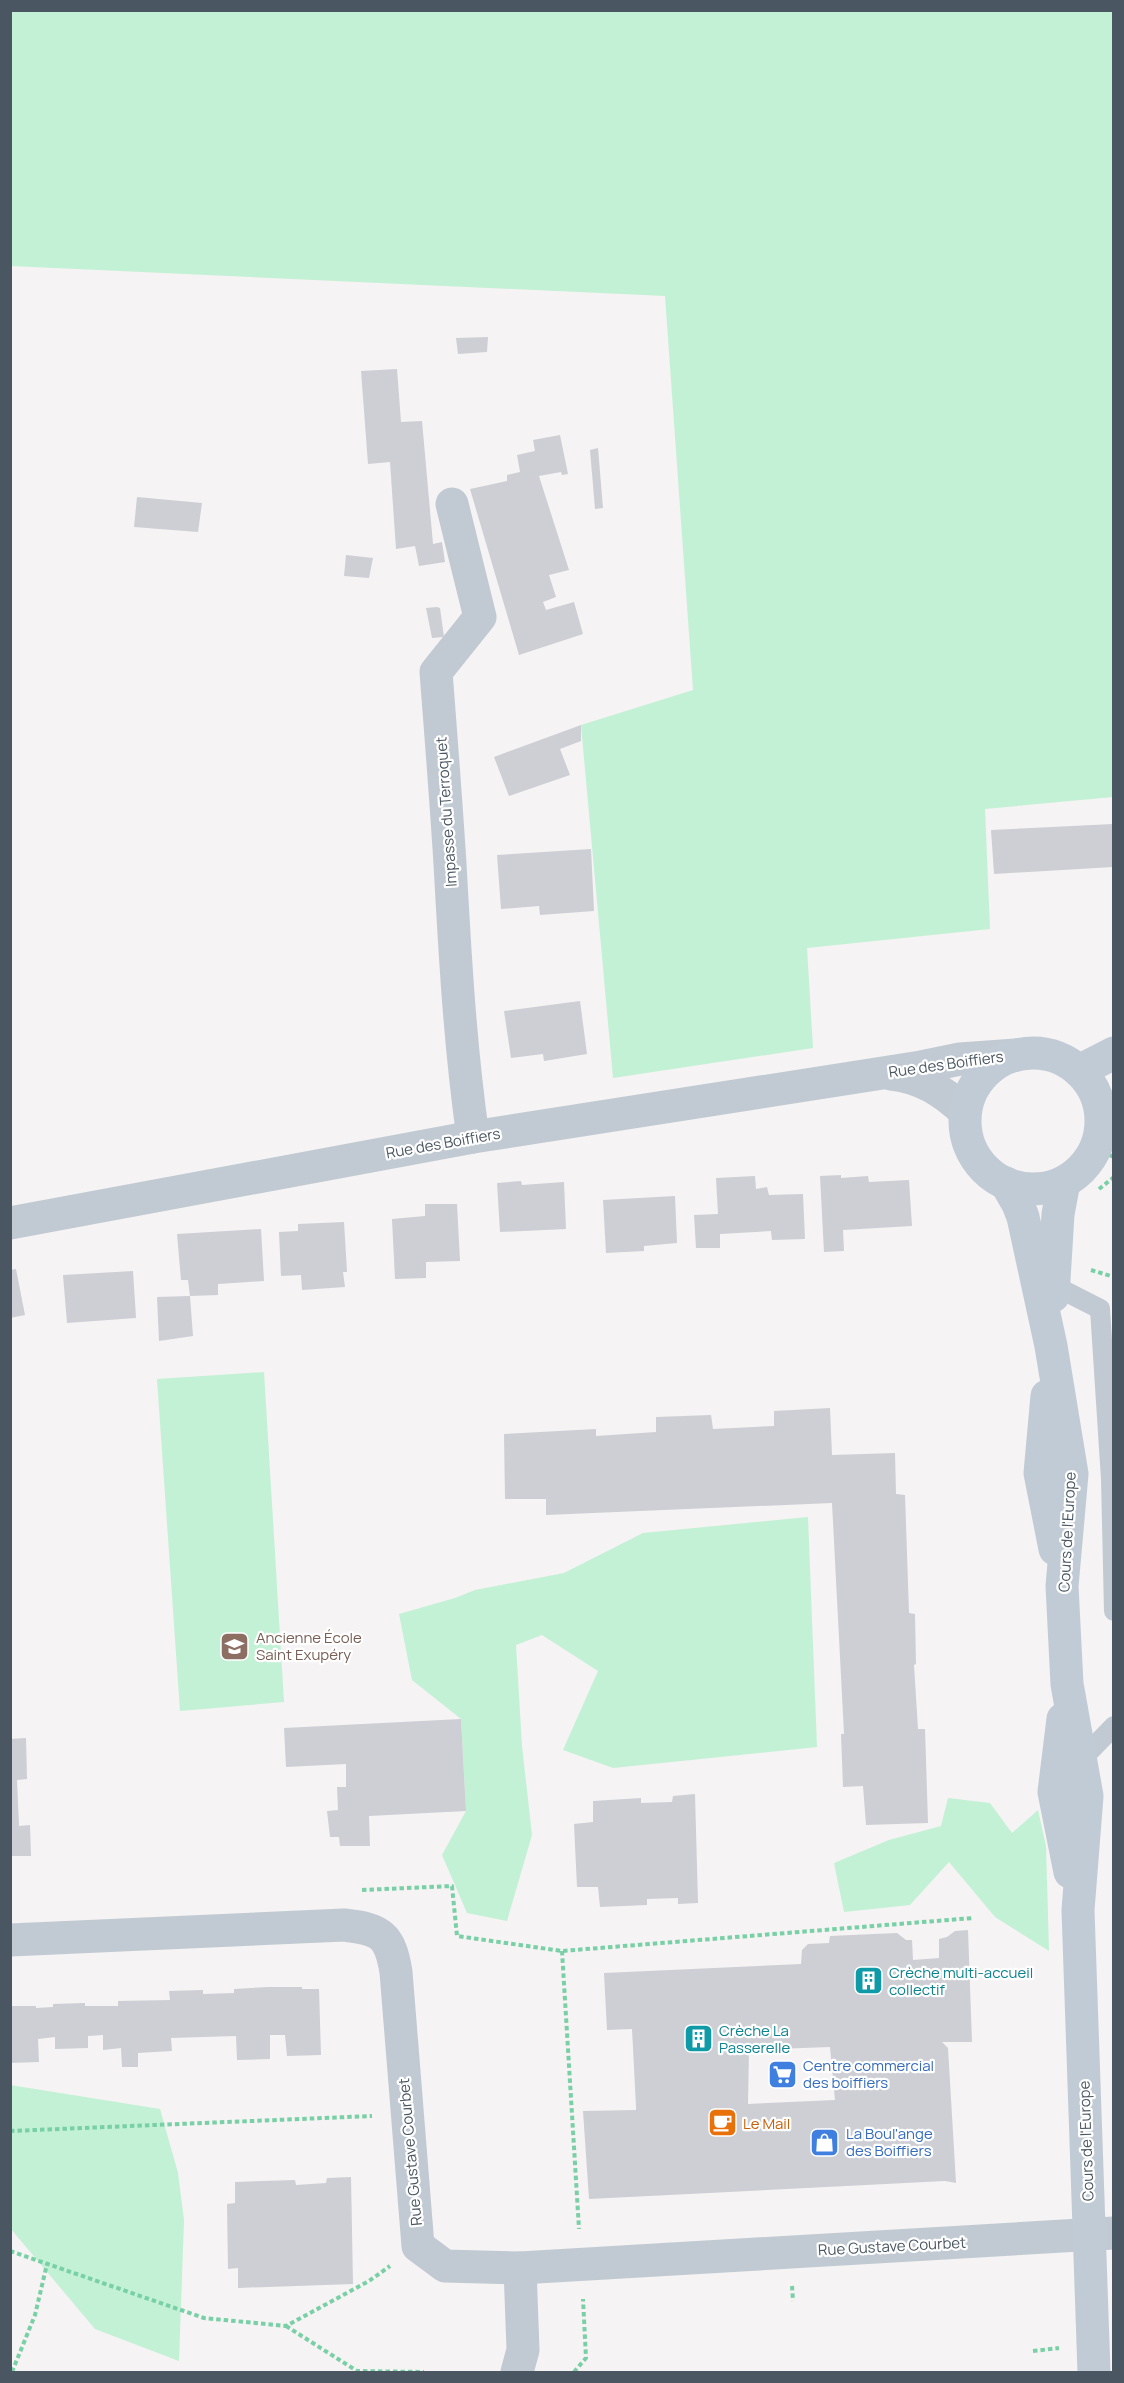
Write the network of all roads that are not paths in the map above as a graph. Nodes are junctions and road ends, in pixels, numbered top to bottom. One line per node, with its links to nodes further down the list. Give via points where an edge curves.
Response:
1 (452, 504): 7 (street, Impasse du Terroquet, via 480,617 436,672 455,961)
2 (1113, 1053): 4 (street)
3 (1016, 1055): 4 (street, via 1047,1054); 5 (street, Rue des Boiffiers, via 960,1059); 6 (street, via 1002,1059 980,1078)
4 (1079, 1071): 8 (street, via 1095,1091)
5 (877, 1073): 6 (street, Rue des Boiffiers, via 918,1079 950,1097); 7 (street, Rue des Boiffiers)
6 (965, 1112): 10 (street, via 966,1135 975,1156)
7 (473, 1137): 11 (street, Rue des Boiffiers)
8 (1106, 1137): 9 (street, via 1086,1164)
9 (1064, 1182): 10 (street, via 1034,1189); 12 (street, Cours de l'Europe)
10 (1006, 1184): 13 (street, Cours de l'Europe, via 1023,1217)
11 (10, 1223)
12 (1053, 1285): 13 (street, Cours de l'Europe); 14 (lane, via 1100,1309 1111,1479)
13 (1051, 1346): 15 (street, Cours de l'Europe, via 1072,1474 1062,1586)
14 (1113, 1611)
15 (1067, 1684): 17 (street, Cours de l'Europe); 18 (street, Cours de l'Europe, via 1054,1792)
16 (1113, 1726): 17 (lane)
17 (1081, 1760): 18 (street, Cours de l'Europe, via 1087,1796)
18 (1078, 1910): 20 (street, Cours de l'Europe)
19 (10, 1940): 21 (street, Rue Gustave Courbet, via 344,1925 381,1935 393,1949 396,1972 418,2246 445,2266)
20 (1102, 2234): 21 (street, Rue Gustave Courbet); 23 (street, Cours de l'Europe)
21 (520, 2268): 22 (street, via 523,2350)
22 (517, 2373)
23 (1094, 2373)

